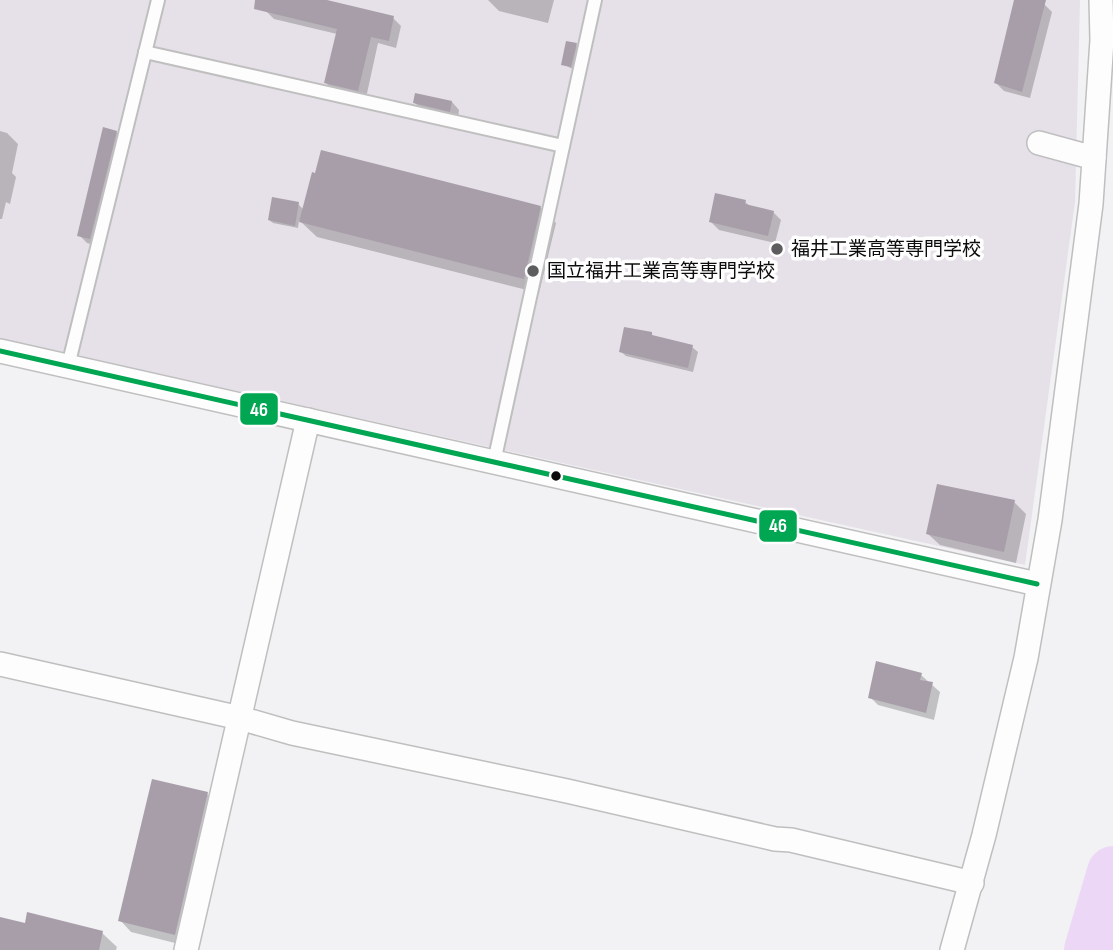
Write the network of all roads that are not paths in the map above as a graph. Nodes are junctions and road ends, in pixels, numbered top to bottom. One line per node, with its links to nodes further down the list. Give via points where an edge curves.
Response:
1 (158, 0): 4 (lane)
2 (595, 0): 6 (lane)
3 (1101, 0): 7 (street)
4 (145, 52): 6 (lane); 9 (lane)
5 (1039, 143): 7 (street)
6 (563, 146): 11 (lane)
7 (1094, 158): 12 (street, via 1050,520)
8 (0, 351): 9 (street)
9 (68, 366): 10 (street)
10 (308, 420): 11 (street); 14 (street)
11 (494, 462): 12 (street)
12 (1037, 584): 15 (street, via 1026,658)
13 (0, 664): 14 (street)
14 (240, 718): 15 (street); 16 (street)
15 (972, 883): 17 (street)
16 (186, 950)
17 (952, 950)

